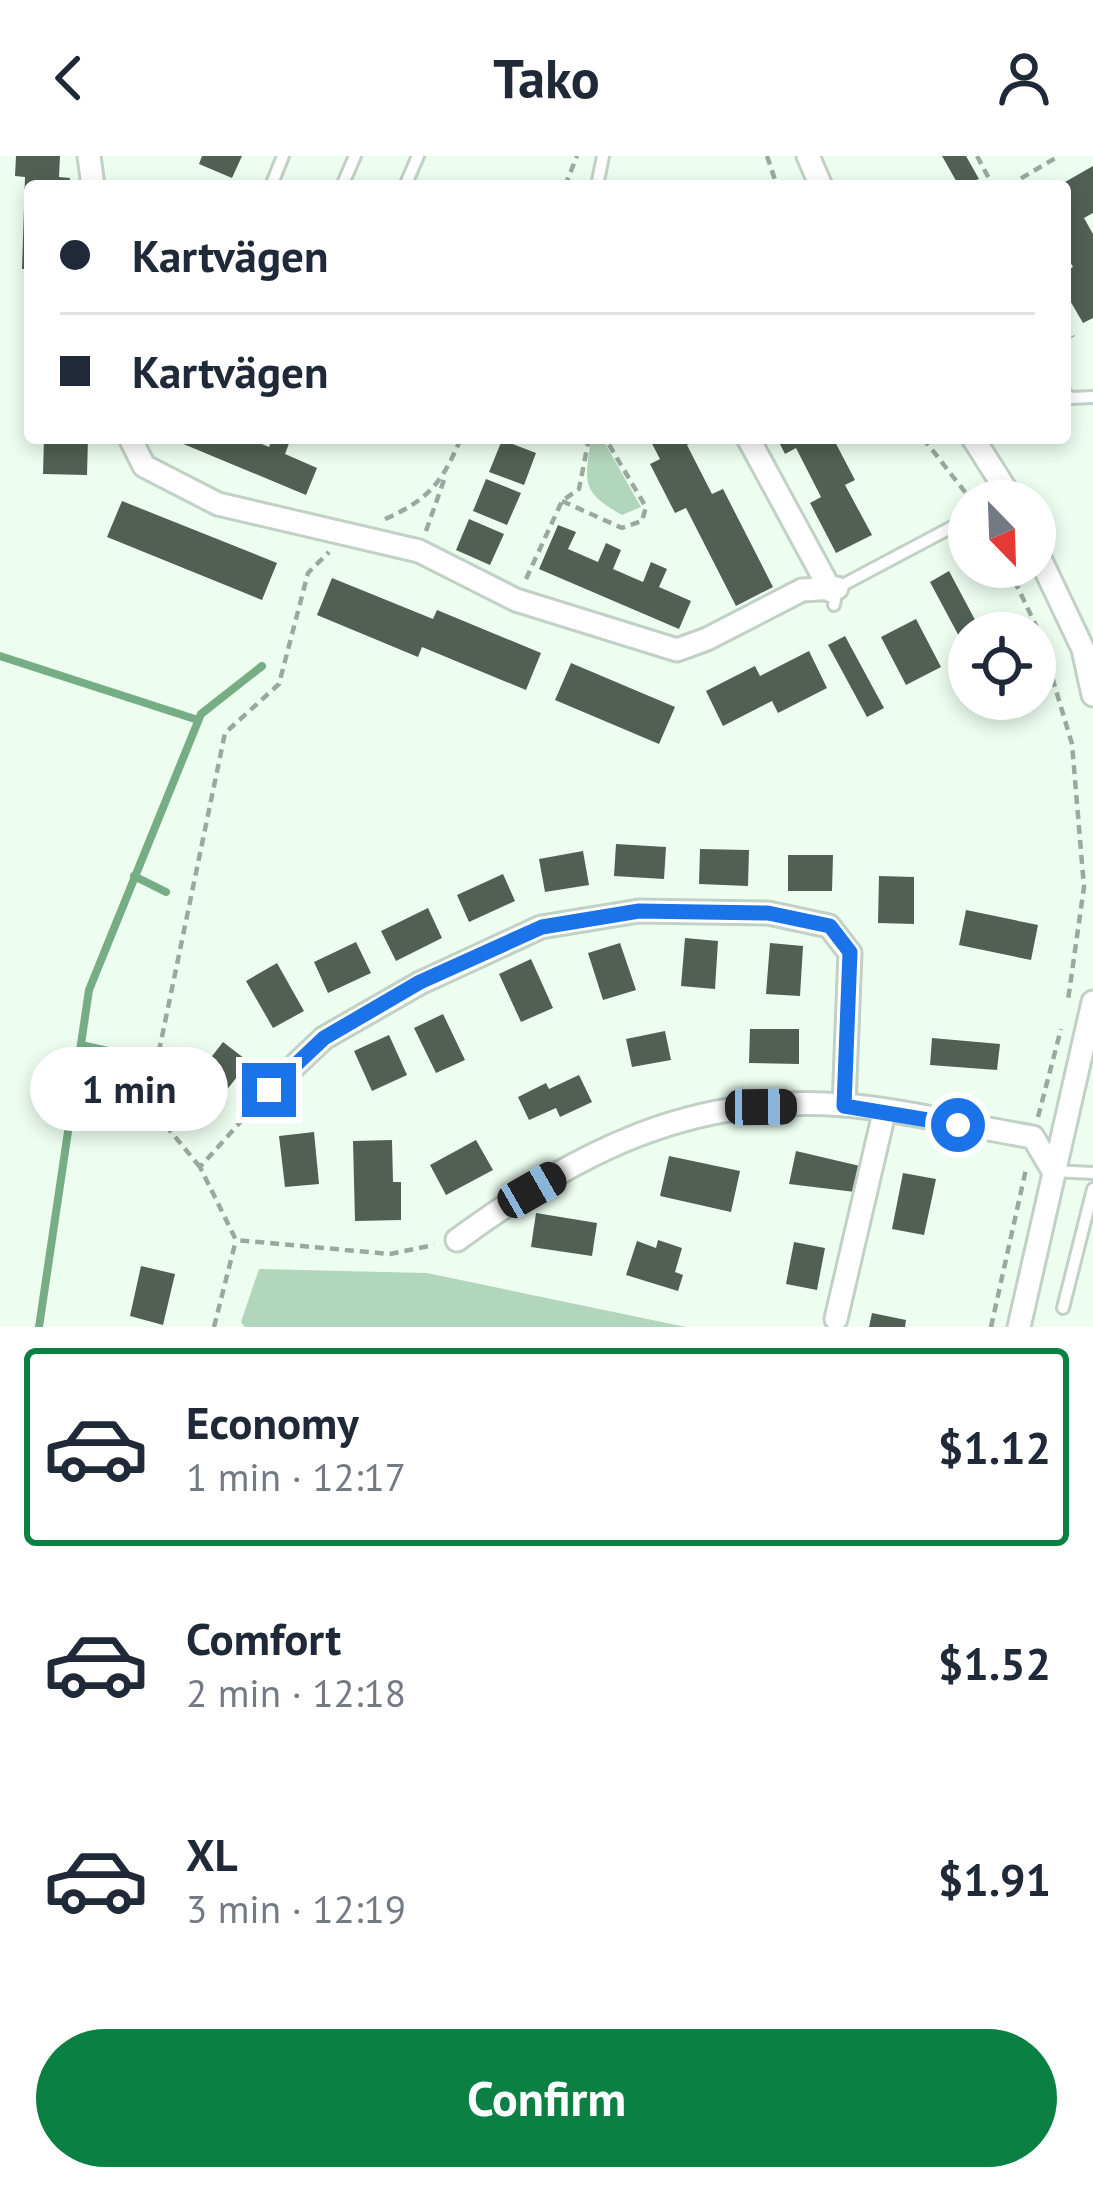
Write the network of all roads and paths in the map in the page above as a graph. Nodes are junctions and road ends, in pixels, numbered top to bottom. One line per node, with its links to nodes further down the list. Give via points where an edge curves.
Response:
1 (1059, 156): 2 (path)
2 (1018, 180)
3 (1071, 334): 4 (path)
4 (1073, 338)
5 (133, 444): 17 (street, via 144,466 218,504)
6 (459, 444): 12 (path)
7 (588, 444): 15 (path, via 579,489)
8 (609, 444): 15 (path, via 646,507 642,521 622,528)
9 (751, 444): 21 (street)
10 (928, 444): 13 (path)
11 (976, 444): 14 (street)
12 (444, 480): 17 (path, via 407,509); 18 (path)
13 (956, 480)
14 (996, 480)
15 (562, 501): 22 (path)
16 (948, 530): 21 (lane)
17 (346, 536): 18 (street); 31 (path, via 308,573 279,684 225,733 148,1104)
18 (419, 551): 22 (street)
19 (1018, 588): 25 (path, via 1072,744 1084,886)
20 (1054, 588): 23 (street)
21 (834, 595): 22 (street, via 802,590 677,650)
22 (516, 600)
23 (1093, 695)
24 (1093, 1002): 32 (street)
25 (1068, 1005)
26 (1062, 1027): 30 (path)
27 (269, 1090): 28 (street, via 324,1038 420,982 542,927 639,911 768,913 830,926 850,952); 31 (path)
28 (844, 1106): 29 (street); 36 (street, via 720,1108 652,1128)
29 (884, 1113): 30 (street); 38 (street)
30 (1033, 1137): 32 (street); 40 (path)
31 (200, 1167): 35 (path)
32 (1053, 1171): 33 (lane); 41 (street)
33 (1093, 1173)
34 (1093, 1189): 37 (lane)
35 (236, 1240): 36 (path, via 390,1254); 39 (path)
36 (457, 1240)
37 (1063, 1308)
38 (836, 1319)
39 (214, 1327)
40 (991, 1327)
41 (1019, 1327)

